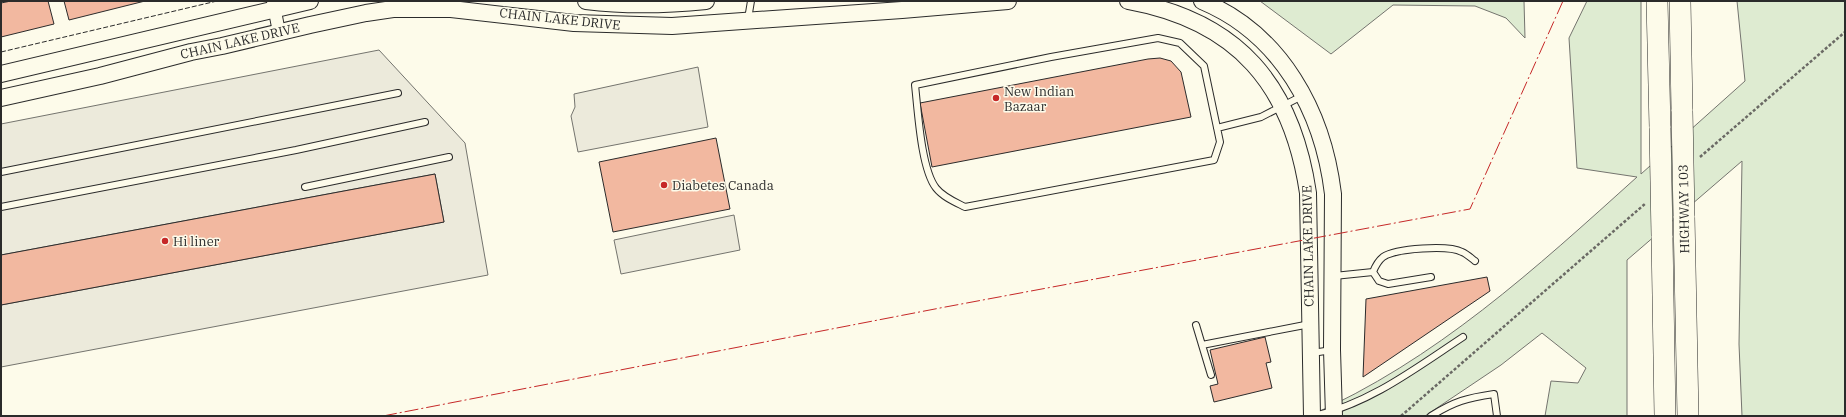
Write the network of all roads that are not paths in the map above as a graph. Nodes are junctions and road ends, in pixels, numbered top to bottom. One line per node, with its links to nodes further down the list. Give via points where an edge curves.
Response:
1 (310, 1): 11 (street, CHAIN LAKE DRIVE)
2 (586, 1): 3 (street, CHAIN LAKE DRIVE, via 625,5)
3 (706, 1)
4 (750, 1): 12 (lane)
5 (1008, 1): 12 (street, CHAIN LAKE DRIVE)
6 (1128, 1): 18 (street, CHAIN LAKE DRIVE, via 1174,12 1225,39 1248,57 1266,78)
7 (1202, 1): 16 (street, CHAIN LAKE DRIVE, via 1226,13 1257,35 1276,54)
8 (1657, 1): 36 (highway, HIGHWAY 103, bridge)
9 (1680, 1): 43 (highway, HIGHWAY 103, bridge)
10 (427, 4): 12 (street, CHAIN LAKE DRIVE, via 607,25 672,26); 13 (street, CHAIN LAKE DRIVE, via 366,13)
11 (274, 5): 13 (street); 14 (street, CHAIN LAKE DRIVE)
12 (748, 21)
13 (279, 32): 17 (street, CHAIN LAKE DRIVE)
14 (1, 74)
15 (398, 93): 22 (lane)
16 (1304, 96): 18 (lane); 27 (street, CHAIN LAKE DRIVE, via 1323,142 1330,170 1333,194)
17 (1, 98)
18 (1284, 106): 20 (lane, via 1261,117); 29 (street, CHAIN LAKE DRIVE, via 1304,162 1308,193)
19 (425, 122): 24 (lane, via 296,150)
20 (1217, 128): 20 (lane, via 1220,142 1214,160 965,207 936,188 924,160 915,85 1158,38 1180,43 1204,66)
21 (449, 158): 23 (lane)
22 (1, 172)
23 (304, 187)
24 (1, 207)
25 (1475, 261): 26 (lane, via 1462,252 1446,248 1401,252 1384,256)
26 (1373, 272): 27 (lane); 28 (lane, via 1378,281 1388,284)
27 (1332, 276): 33 (street, CHAIN LAKE DRIVE)
28 (1431, 277)
29 (1310, 324): 32 (lane); 34 (street, CHAIN LAKE DRIVE)
30 (1196, 325): 32 (lane)
31 (1463, 337): 37 (lane, via 1377,392)
32 (1202, 345): 35 (lane)
33 (1332, 350): 34 (lane); 37 (street, CHAIN LAKE DRIVE)
34 (1310, 353): 38 (street, CHAIN LAKE DRIVE)
35 (1211, 375)
36 (1664, 380): 41 (highway); 42 (highway, HIGHWAY 103)
37 (1334, 414): 38 (lane)
38 (1313, 416)
39 (1431, 416): 40 (lane, via 1466,398 1494,394)
40 (1497, 416)
41 (1656, 416)
42 (1665, 416)
43 (1688, 416)

